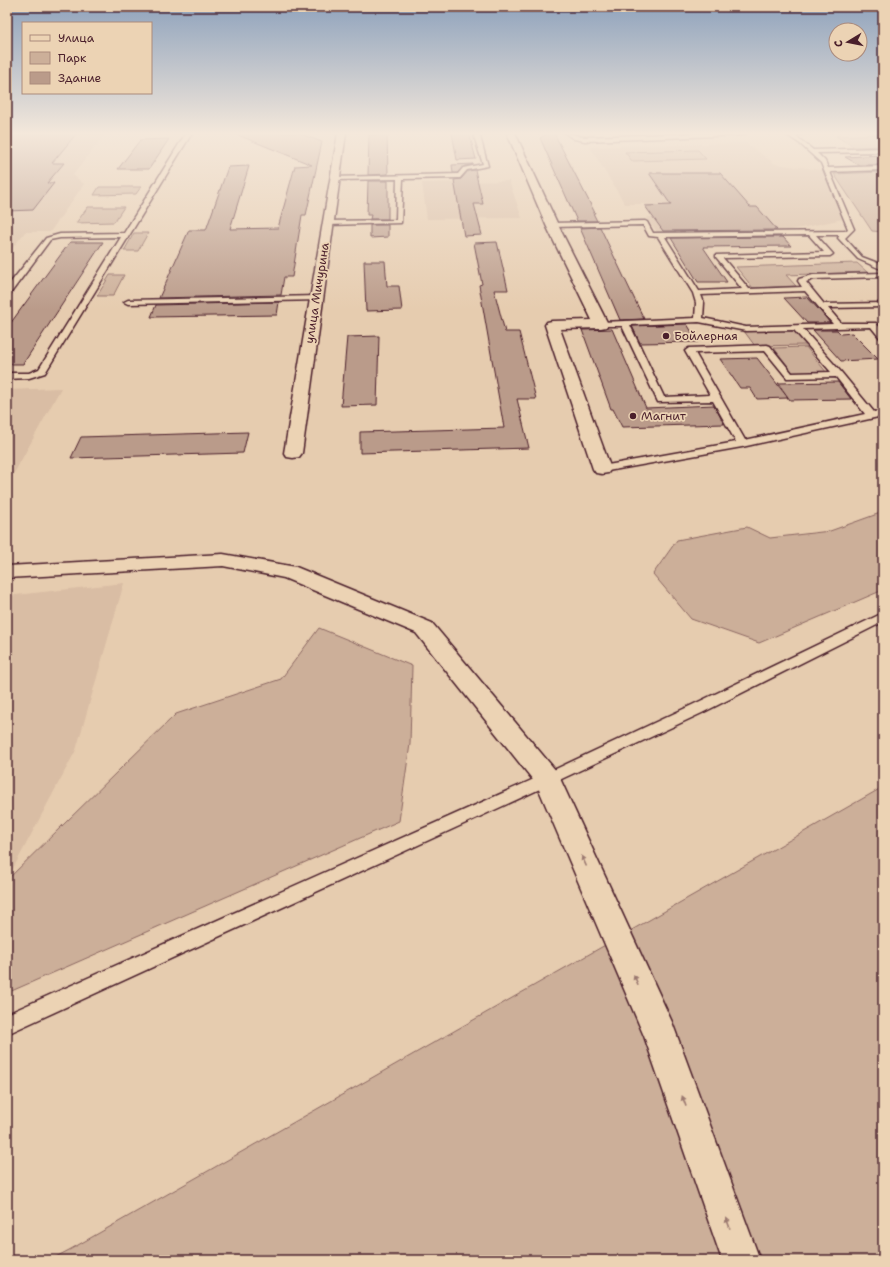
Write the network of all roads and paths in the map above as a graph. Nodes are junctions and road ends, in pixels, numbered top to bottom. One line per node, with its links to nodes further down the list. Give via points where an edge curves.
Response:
1 (152, 192): 10 (lane)
2 (333, 192): 6 (street, улица Мичурина)
3 (400, 192): 6 (lane, via 399,222)
4 (537, 192): 7 (street)
5 (835, 192): 8 (lane, via 851,229)
6 (328, 222): 18 (street, улица Мичурина)
7 (552, 225): 11 (lane, via 644,223 652,235); 24 (street)
8 (846, 232): 9 (lane); 12 (lane, via 841,238 848,247 860,258)
9 (811, 234): 11 (lane); 16 (lane, via 830,254 718,256)
10 (126, 235): 15 (lane, via 60,236 48,239); 29 (lane, via 42,371 28,376)
11 (660, 235): 17 (lane)
12 (883, 268)
13 (883, 275): 14 (lane, via 813,276 802,281)
14 (807, 289): 16 (lane); 21 (lane)
15 (7, 292)
16 (748, 292): 17 (lane)
17 (697, 294): 22 (lane, via 700,303)
18 (317, 298): 19 (lane); 34 (street, улица Мичурина)
19 (128, 302)
20 (883, 305): 21 (lane)
21 (823, 306): 25 (lane)
22 (699, 320): 23 (lane); 26 (lane, via 746,329)
23 (625, 323): 24 (lane); 30 (lane, via 661,400)
24 (601, 324): 35 (street, via 552,324)
25 (839, 326): 26 (lane); 27 (lane, via 873,325)
26 (796, 327): 28 (lane)
27 (883, 336)
28 (838, 374): 30 (lane, via 790,376 767,348 689,351); 32 (lane)
29 (7, 376)
30 (716, 398): 33 (lane)
31 (883, 413): 32 (lane)
32 (872, 416): 33 (lane)
33 (742, 444): 35 (lane)
34 (293, 453)
35 (602, 469)
36 (7, 572): 38 (street, via 223,560 290,572 424,628)
37 (883, 617): 38 (lane)
38 (548, 779): 39 (lane); 40 (street, one-way to 38, via 660,1034)
39 (7, 1024)
40 (741, 1260)

